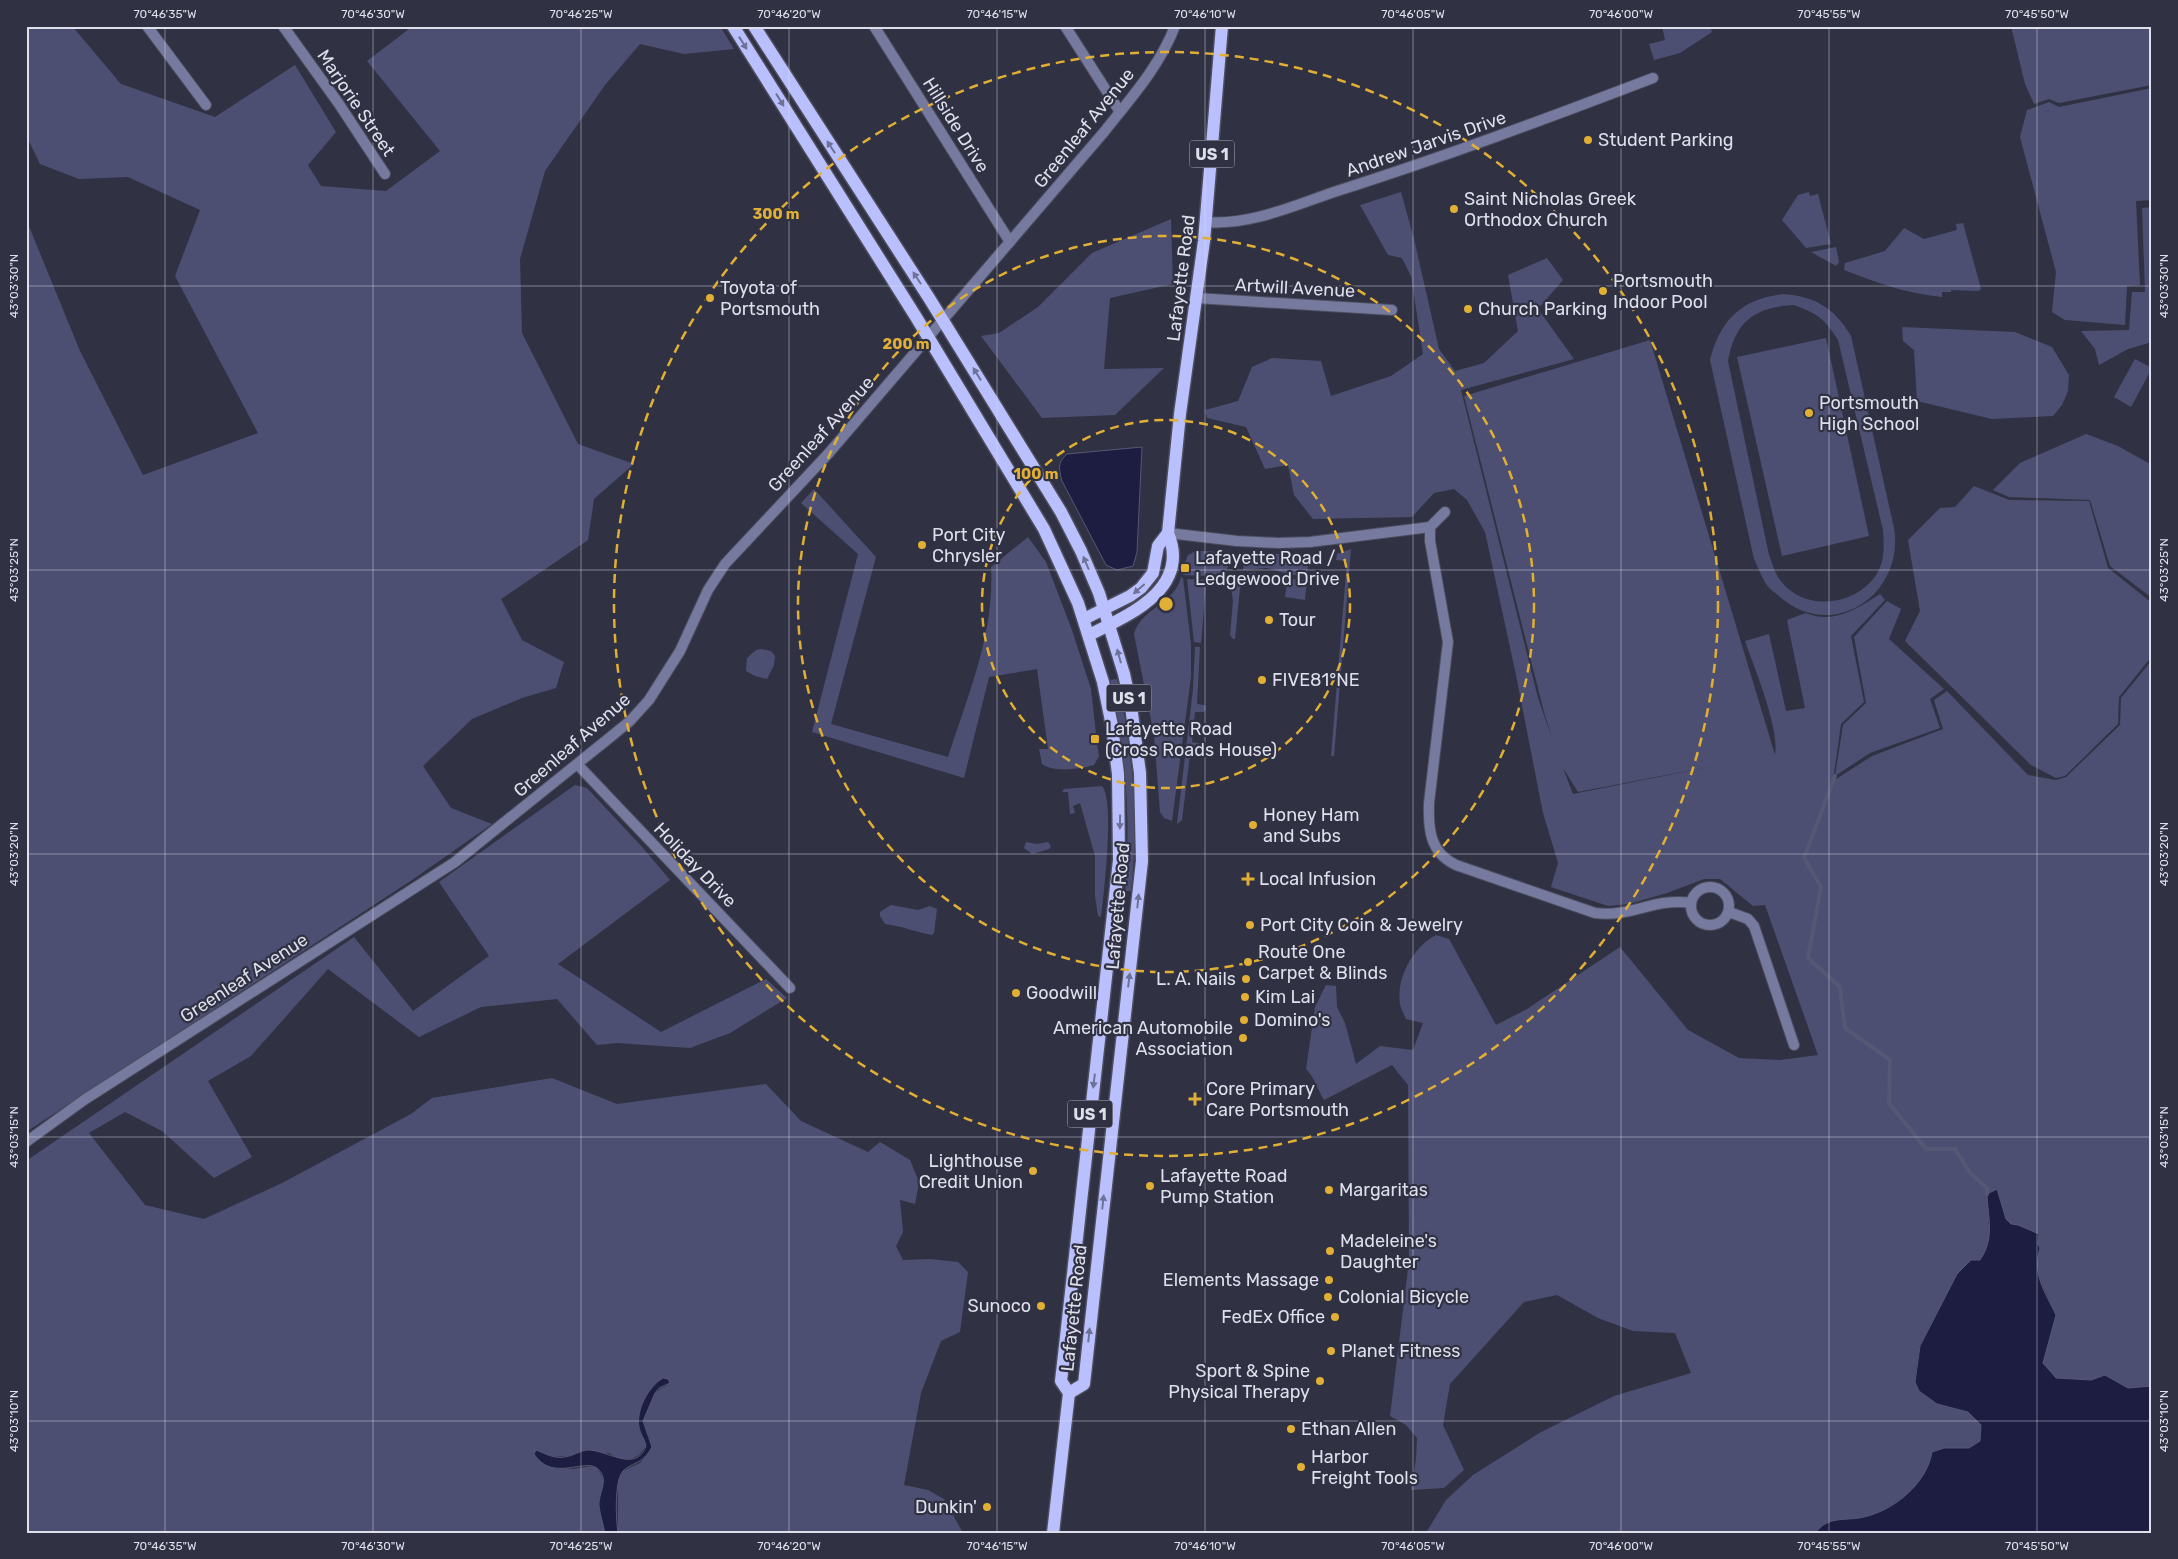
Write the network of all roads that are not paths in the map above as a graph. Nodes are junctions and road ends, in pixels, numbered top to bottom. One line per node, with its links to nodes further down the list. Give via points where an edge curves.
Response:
1 (147, 26): 10 (street)
2 (283, 26): 12 (street, Marjorie Street)
3 (733, 26): 18 (main road, one-way to 18)
4 (754, 26): 17 (main road, one-way to 4)
5 (874, 26): 14 (street, Hillside Drive)
6 (1065, 26): 11 (street)
7 (1175, 26): 11 (street, Greenleaf Avenue, via 1161,56)
8 (1222, 26): 13 (main road, Lafayette Road / US 1)
9 (1653, 78): 13 (street, Andrew Jarvis Drive, via 1382,177 1236,222)
10 (206, 105)
11 (1120, 112): 14 (street, Greenleaf Avenue)
12 (385, 174)
13 (1205, 222): 15 (main road, Lafayette Road / US 1)
14 (1010, 242): 17 (street, Greenleaf Avenue)
15 (1196, 298): 16 (street, Artwill Avenue); 21 (main road, Lafayette Road / US 1)
16 (1392, 310)
17 (943, 319): 18 (street, Greenleaf Avenue); 22 (main road, one-way to 17, via 1062,512)
18 (928, 337): 23 (main road, via 1044,528); 26 (street, Greenleaf Avenue, via 828,454 725,564 708,590 670,669 649,700 630,721)
19 (1445, 512): 20 (street)
20 (1430, 526): 21 (street, via 1278,543); 27 (street, via 1448,642 1429,803 1430,830 1438,852 1456,865 1595,914 1618,915 1662,902)
21 (1168, 533): 22 (main road, Lafayette Road / US 1, one-way to 22, via 1158,546 1156,565 1148,581 1134,594); 24 (main road, Lafayette Road / US 1, via 1173,546 1172,560 1164,586 1148,603)
22 (1104, 609): 23 (main road, Lafayette Road / US 1); 24 (main road, Lafayette Road / US 1)
23 (1084, 619): 25 (main road, Lafayette Road / US 1)
24 (1110, 625): 25 (main road, Lafayette Road / US 1); 32 (main road, Lafayette Road / US 1, one-way to 24, via 1084,1384 1142,861 1142,802 1136,740 1124,674)
25 (1089, 635): 32 (main road, Lafayette Road / US 1, one-way to 32, via 1103,682 1115,748 1120,815 1119,860 1064,1355 1062,1381)
26 (578, 764): 29 (street, Holiday Drive); 31 (street, Greenleaf Avenue, via 441,871 84,1100)
27 (1691, 903): 28 (street, via 1696,918 1708,925 1720,923); 28 (street, via 1701,889 1716,887 1727,895)
28 (1729, 912): 30 (street, via 1748,919 1754,926)
29 (790, 988)
30 (1794, 1045)
31 (26, 1142)
32 (1069, 1392): 33 (main road, Lafayette Road / US 1)
33 (1053, 1533)

